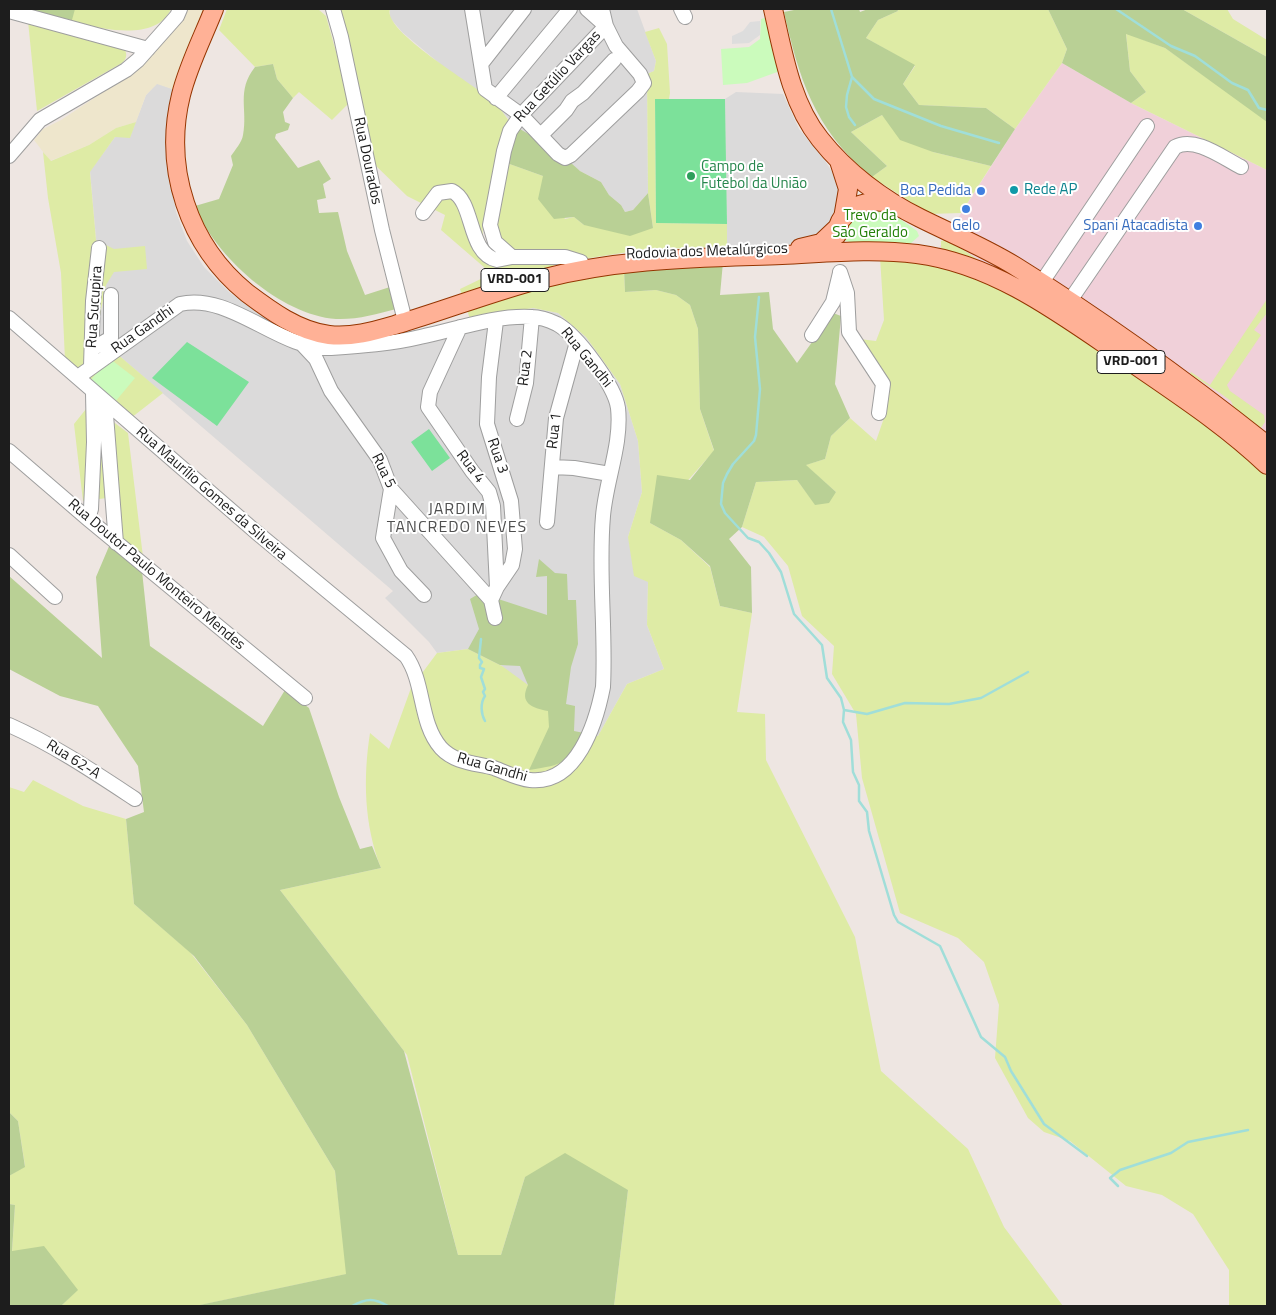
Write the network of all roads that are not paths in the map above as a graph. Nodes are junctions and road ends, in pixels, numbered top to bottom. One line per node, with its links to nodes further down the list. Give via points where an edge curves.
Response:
1 (180, 9): 12 (street)
2 (214, 9): 26 (main road, Rodovia dos Metalúrgicos, via 182,90 175,135 175,162 183,201 195,229)
3 (333, 9): 34 (street, Rua Dourados)
4 (472, 9): 14 (street)
5 (524, 9): 14 (street)
6 (570, 9): 15 (street)
7 (587, 9): 11 (street)
8 (602, 9): 11 (street)
9 (773, 9): 20 (main road, via 798,102 813,131)
10 (9, 12): 12 (street)
11 (606, 26): 16 (street, Rua Getúlio Vargas); 18 (street, via 616,46 644,83 565,158)
12 (148, 49): 19 (street, via 126,70 40,120)
13 (614, 60): 18 (street)
14 (481, 64): 15 (street)
15 (491, 94): 16 (street)
16 (521, 114): 18 (street); 28 (street, Rua Getúlio Vargas, via 507,140 490,224 495,242)
17 (1147, 126): 31 (street)
18 (541, 135)
19 (9, 156)
20 (839, 161): 22 (main road); 24 (main road, via 848,189)
21 (1241, 167): 33 (street, via 1196,145 1175,147)
22 (895, 205): 24 (main road, VRD-001, via 869,201 858,205); 31 (main road, VRD-001, via 980,246)
23 (423, 213): 28 (street, via 438,193 452,190 461,200 485,253 497,260)
24 (841, 222): 27 (main road, via 838,242); 29 (main road, Rodovia dos Metalúrgicos / VRD-001, via 821,243 806,248 663,251)
25 (99, 248): 42 (street, Rua Sucupira)
26 (210, 251): 34 (main road, Rodovia dos Metalúrgicos / VRD-001, via 272,301 321,324 346,325); 40 (main road, Rodovia dos Metalúrgicos, via 230,278)
27 (841, 253): 30 (street); 40 (main road, Rodovia dos Metalúrgicos, via 665,259 612,265 536,280 364,333); 51 (main road, Rodovia dos Metalúrgicos / VRD-001, via 919,254 952,261 1023,292 1194,404)
28 (512, 257): 29 (street, via 565,257)
29 (581, 262): 34 (main road, Rodovia dos Metalúrgicos / VRD-001)
30 (840, 272): 39 (street, via 833,302); 47 (street, via 847,293 849,332 883,384)
31 (1042, 282): 33 (main road, VRD-001)
32 (111, 295): 42 (street, via 111,338)
33 (1070, 302): 49 (main road, VRD-001, via 1208,398)
34 (403, 313)
35 (532, 317): 37 (street, Rua Gandhi); 41 (street, Rua Gandhi, via 558,325); 48 (street, Rua 2, via 526,383)
36 (9, 318): 44 (street, Rua Maurílio Gomes da Silveira)
37 (496, 321): 38 (street, Rua Gandhi); 60 (street, Rua 3, via 487,424 511,500 515,549 512,565)
38 (460, 327): 40 (street, Rua Gandhi, via 370,345 327,348); 60 (street, Rua 4, via 430,392 428,407 489,492 493,506)
39 (812, 335)
40 (306, 337): 43 (street, Rua Gandhi, via 213,305 192,301 180,304); 54 (street, Rua 5, via 331,391 380,460)
41 (576, 342): 52 (street, Rua 1, via 556,418); 53 (street, Rua Gandhi, via 611,386 616,398 618,427)
42 (92, 349): 43 (street, Rua Sucupira)
43 (91, 366): 44 (street, Rua Gandhi)
44 (78, 377): 45 (street, Rua Maurílio Gomes da Silveira)
45 (93, 393): 46 (street, Rua Maurílio Gomes da Silveira); 56 (street, via 94,442)
46 (105, 402): 55 (street); 64 (street, Rua Maurílio Gomes da Silveira, via 347,610 406,656)
47 (879, 413)
48 (517, 419)
49 (1267, 445)
50 (9, 451): 56 (street, Rua Doutor Paulo Monteiro Mendes)
51 (1267, 465)
52 (552, 466): 53 (street); 57 (street, Rua 1)
53 (610, 474): 64 (street, Rua Gandhi, via 603,516 603,687 589,734 569,765 547,779 528,780 450,756 428,724)
54 (390, 489): 60 (street, Rua 5); 61 (street, via 383,538 401,572)
55 (113, 510): 56 (street); 58 (street)
56 (89, 514): 58 (street, Rua Doutor Paulo Monteiro Mendes)
57 (547, 522)
58 (116, 543): 65 (street, Rua Doutor Paulo Monteiro Mendes)
59 (9, 555): 62 (street)
60 (494, 594): 63 (street, Rua 4)
61 (424, 595)
62 (55, 598)
63 (495, 618)
64 (413, 669)
65 (305, 698)
66 (9, 725): 67 (street, Rua 62-A, via 67,755)
67 (135, 799)

